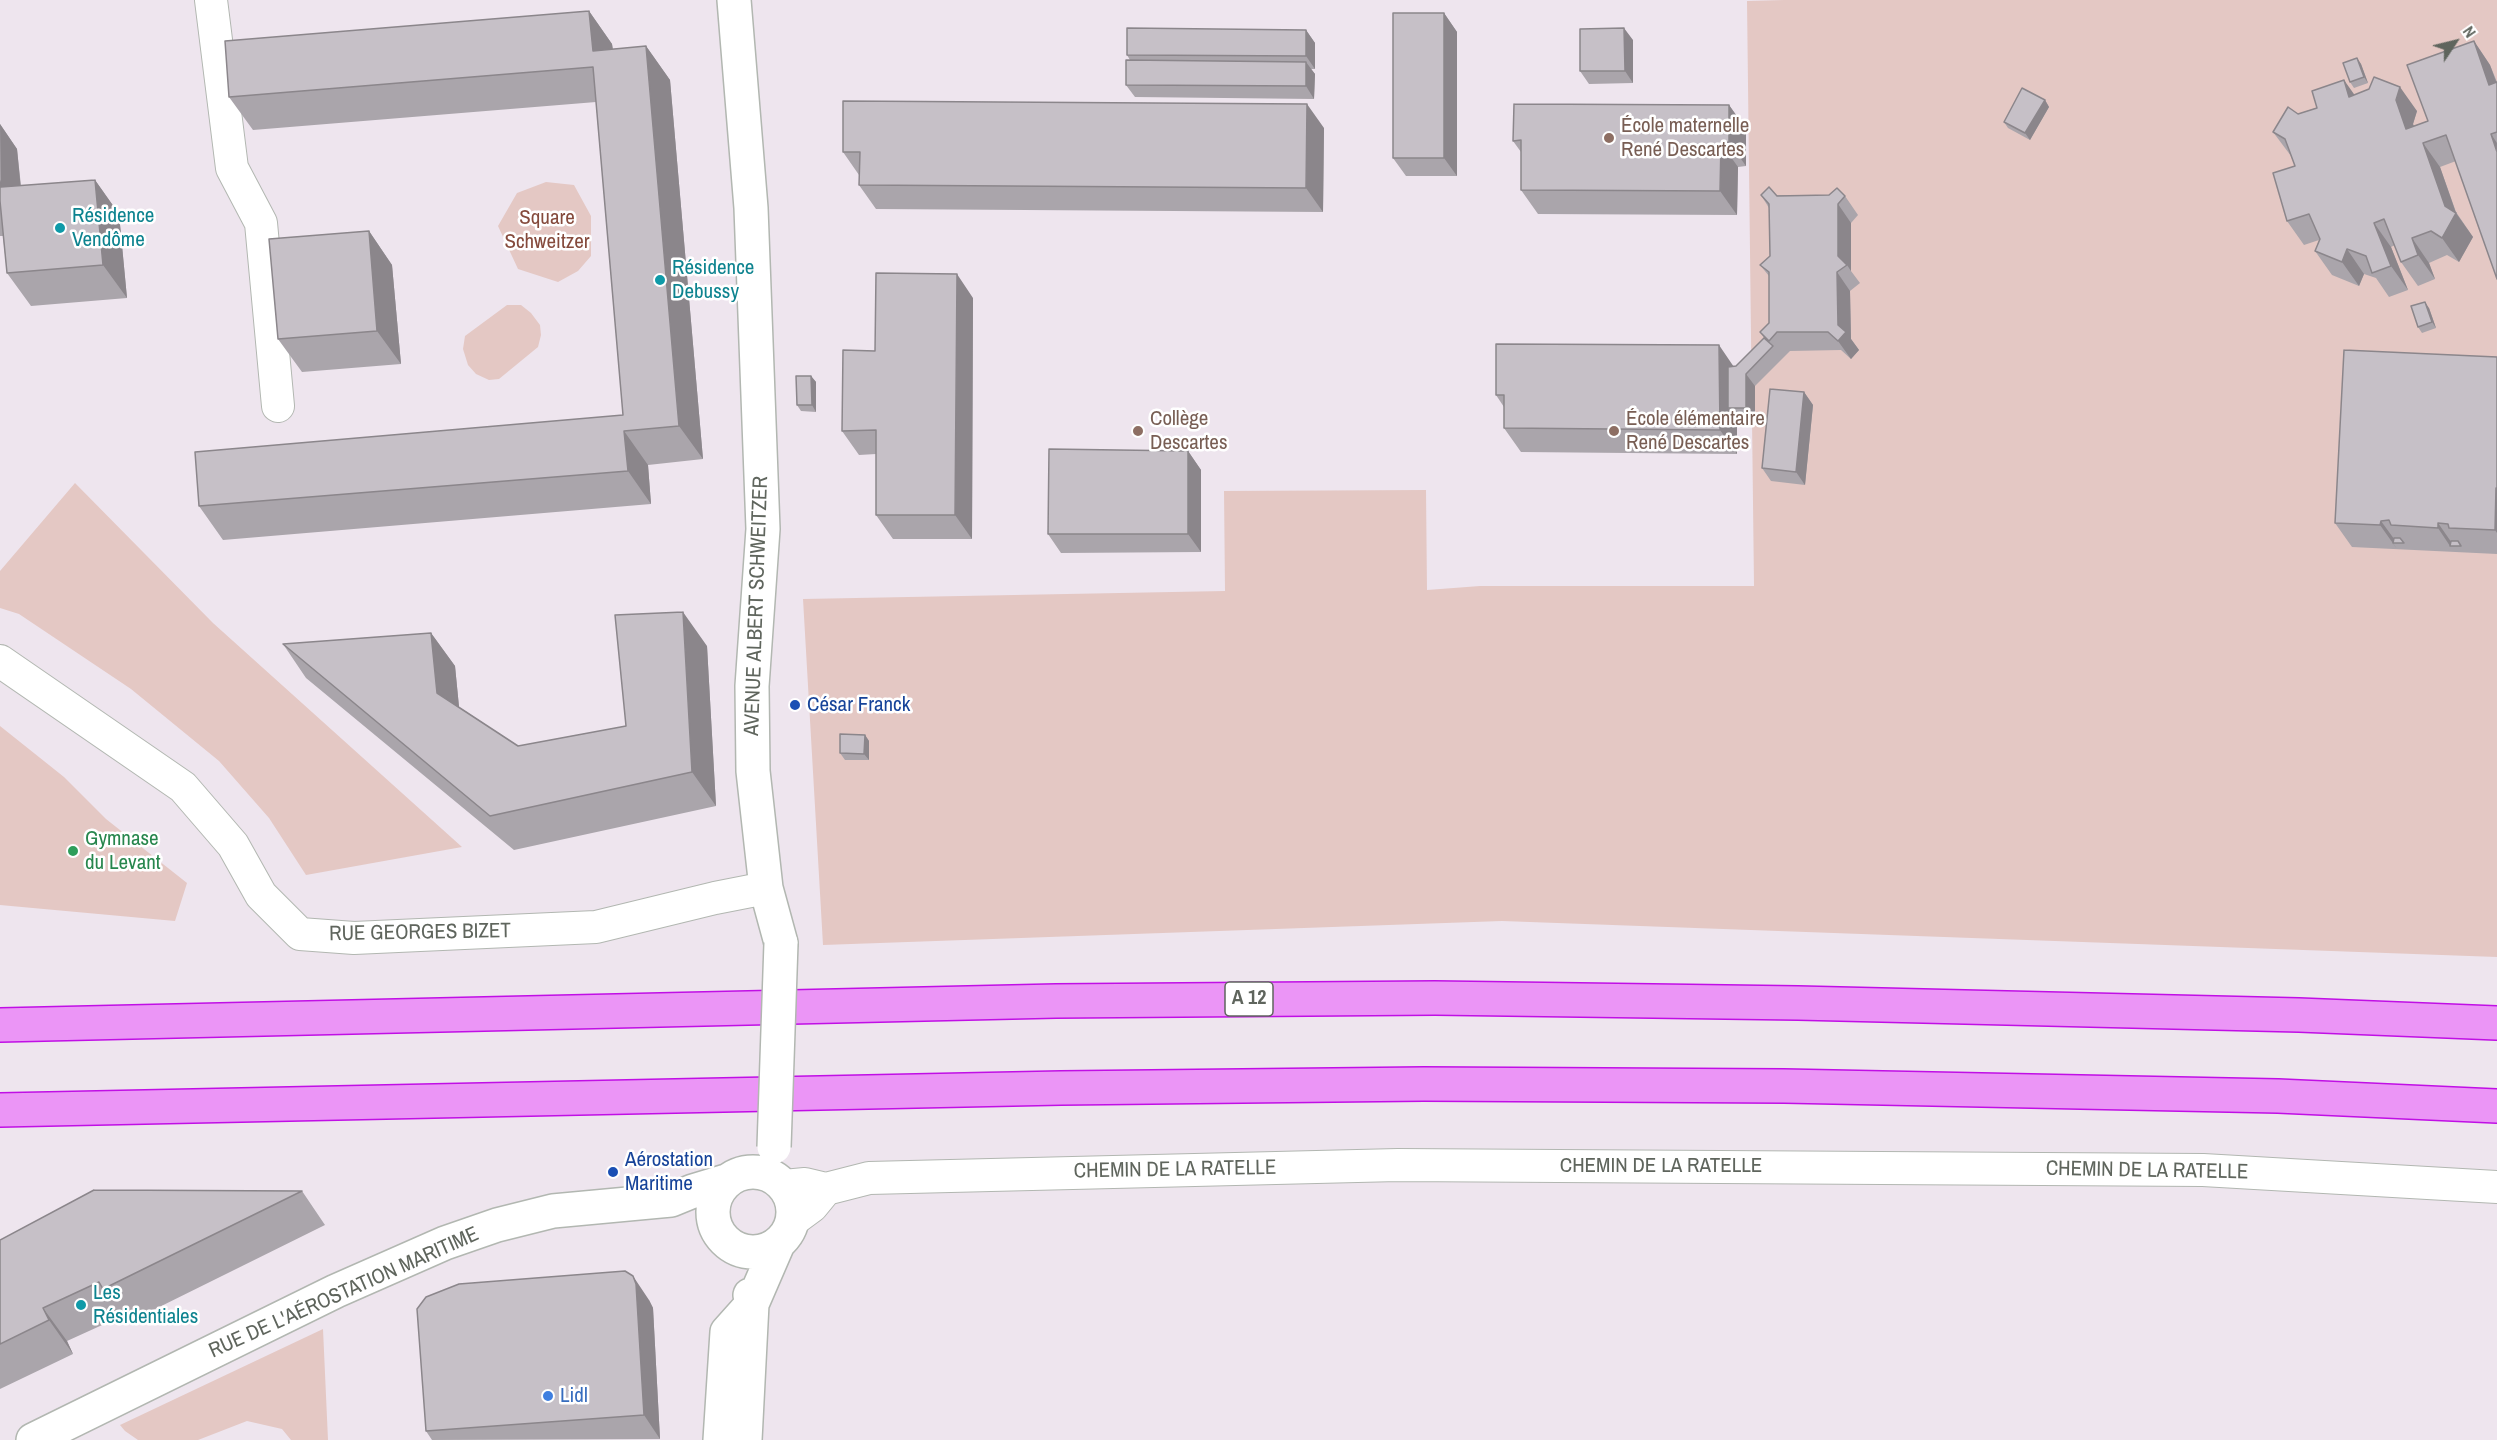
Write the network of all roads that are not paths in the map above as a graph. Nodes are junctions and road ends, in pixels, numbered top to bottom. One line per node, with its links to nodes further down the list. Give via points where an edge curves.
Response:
1 (211, 0): 3 (street, via 232,168 261,224)
2 (734, 0): 5 (street, AVENUE ALBERT SCHWEITZER, via 751,208 763,529 752,718 753,771)
3 (278, 406)
4 (0, 662): 5 (street, RUE GEORGES BIZET, via 183,787 233,845 261,895 300,934 354,938 596,927)
5 (766, 888): 10 (street, AVENUE ALBERT SCHWEITZER, bridge, via 770,944)
6 (2497, 1023): 7 (highway, A 12, via 1822,1003 1435,998 1032,1001)
7 (0, 1025)
8 (2497, 1106): 9 (highway, via 2278,1096 1784,1086 1424,1084)
9 (0, 1110)
10 (763, 1147): 11 (street); 12 (street, AVENUE ALBERT SCHWEITZER)
11 (731, 1178): 12 (street, via 758,1171); 15 (street, RUE DE L'AÉROSTATION MARITIME); 16 (street, via 718,1191)
12 (781, 1183): 14 (street, CHEMIN DE LA RATELLE); 17 (street, via 791,1196)
13 (2497, 1187): 14 (street, CHEMIN DE LA RATELLE, via 2203,1170 1398,1165 869,1178)
14 (826, 1189): 17 (street)
15 (671, 1200): 16 (street, via 694,1212); 20 (street, RUE DE L'AÉROSTATION MARITIME, via 553,1211 445,1243 336,1291)
16 (713, 1215): 18 (street, via 720,1234)
17 (786, 1232): 18 (street, via 758,1252); 19 (street)
18 (736, 1248): 19 (street)
19 (753, 1304): 21 (street, via 727,1332); 22 (street)
20 (33, 1440)
21 (720, 1440)
22 (745, 1440)

